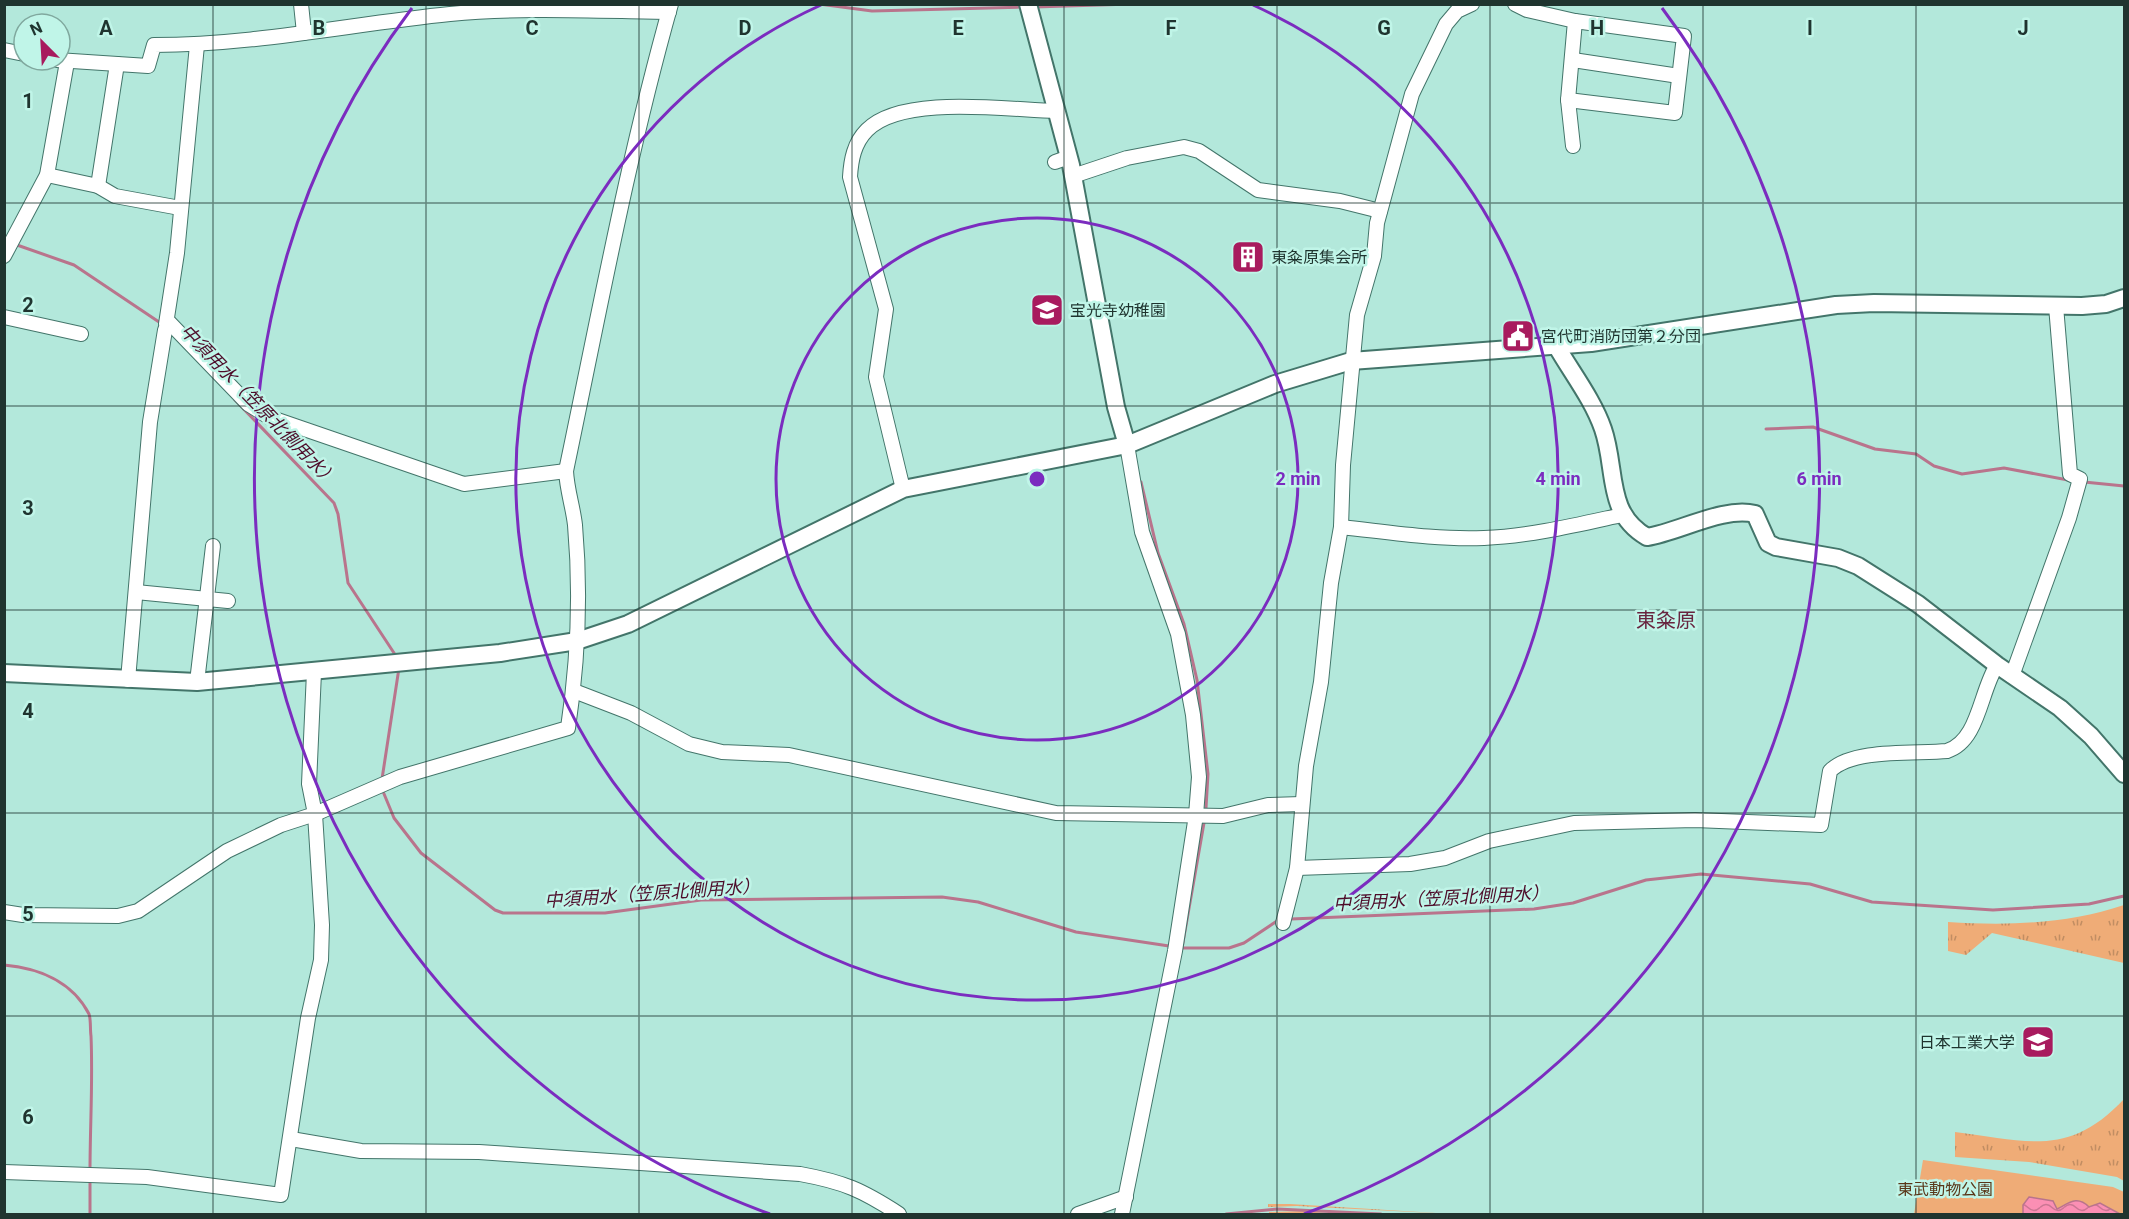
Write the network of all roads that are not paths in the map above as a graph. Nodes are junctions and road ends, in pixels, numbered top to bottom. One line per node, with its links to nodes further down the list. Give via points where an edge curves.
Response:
1 (301, 4): 7 (street)
2 (1028, 4): 15 (street)
3 (1472, 4): 21 (street, via 1457,11 1446,24 1412,94)
4 (1515, 4): 6 (street)
5 (670, 8): 7 (street, via 484,12); 31 (street, via 619,209)
6 (1575, 21): 9 (street); 13 (street, via 1684,36)
7 (304, 33): 8 (street)
8 (197, 45): 11 (street, via 154,45 148,66); 20 (street)
9 (1573, 60): 13 (street); 14 (street)
10 (72, 62): 11 (street)
11 (117, 64): 19 (street)
12 (61, 72): 17 (street)
13 (1679, 76): 14 (street, via 1675,113)
14 (1568, 100): 16 (street)
15 (1056, 111): 18 (street, via 1062,159); 32 (street, via 919,107 882,120 867,130 851,159 850,177 886,309 876,377)
16 (1573, 146)
17 (47, 175): 19 (street); 22 (street)
18 (1073, 176): 21 (street, via 1127,158 1184,147 1199,151 1258,190 1340,201); 30 (street, via 1116,407)
19 (98, 186): 20 (street, via 115,196)
20 (180, 208): 26 (street)
21 (1380, 211): 29 (street)
22 (4, 256)
23 (2124, 298): 24 (street, via 2106,304)
24 (2055, 306): 28 (street, via 1836,305); 43 (street, via 2070,474 2080,479)
25 (4, 317): 27 (street)
26 (166, 325): 31 (street, via 248,404 269,417 464,484); 36 (street, via 150,422)
27 (81, 334)
28 (1557, 347): 29 (street); 33 (street, via 1603,427)
29 (1351, 361): 30 (street, via 1275,384); 34 (street)
30 (1127, 445): 32 (street); 50 (street, via 1142,532 1178,634 1194,726 1199,777)
31 (566, 471): 39 (street, via 575,522)
32 (903, 489): 39 (street, via 628,624)
33 (1622, 515): 34 (street, via 1564,528 1485,538 1422,536); 40 (street, via 1647,537 1743,511 1755,514 1768,543 1858,566 1918,604)
34 (1341, 526): 48 (street)
35 (213, 546): 37 (street)
36 (135, 592): 37 (street); 44 (street)
37 (207, 599): 38 (street); 45 (street)
38 (228, 601)
39 (577, 641): 41 (street); 46 (street)
40 (1997, 665): 43 (street); 51 (street, via 1967,736 1956,748 1872,756 1834,766 1821,825 1695,820 1574,823 1488,841 1445,858 1422,862)
41 (314, 672): 45 (street); 49 (street, via 309,784)
42 (4, 673): 44 (street)
43 (2013, 676): 47 (street, via 2060,708)
44 (128, 680): 45 (street)
45 (197, 682)
46 (574, 691): 49 (street, via 568,728 400,777); 50 (street, via 631,713 689,744 722,752 789,755 1056,813)
47 (2124, 774)
48 (1301, 804): 50 (street, via 1268,805 1223,816); 51 (street)
49 (315, 814): 52 (street, via 273,828 227,851 138,911 118,916); 54 (street, via 321,960 308,1018)
50 (1197, 815): 56 (street, via 1175,951)
51 (1297, 868): 53 (street)
52 (4, 912)
53 (1283, 923)
54 (291, 1139): 55 (street, via 281,1196 147,1177); 57 (street, via 361,1151 479,1152 800,1174 841,1182)
55 (4, 1172)
56 (1126, 1197): 58 (street); 59 (street)
57 (899, 1215)
58 (1078, 1215)
59 (1122, 1215)

